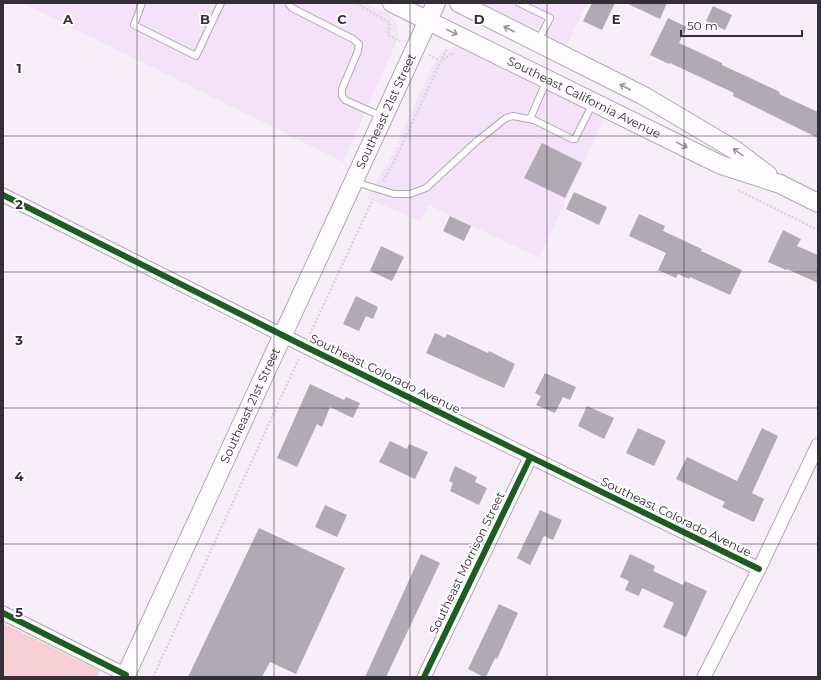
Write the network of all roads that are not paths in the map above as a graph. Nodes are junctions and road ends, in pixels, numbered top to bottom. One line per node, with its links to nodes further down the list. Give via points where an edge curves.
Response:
1 (142, 3): 2 (lane, via 134,25 196,56)
2 (221, 3)
3 (288, 3): 12 (lane, via 292,8 359,44 342,89 342,96)
4 (392, 3): 8 (main road, Southeast California Avenue)
5 (436, 3): 8 (main road, Southeast 21st Street)
6 (459, 3): 9 (main road, Southeast California Avenue, one-way to 6)
7 (519, 3): 9 (lane, via 550,18)
8 (428, 20): 10 (main road, Southeast California Avenue, one-way to 10); 12 (main road, Southeast 21st Street)
9 (537, 43): 15 (main road, Southeast California Avenue, one-way to 9, via 735,150 644,96)
10 (547, 79): 11 (main road, Southeast California Avenue); 13 (lane)
11 (593, 101): 13 (lane, via 575,139); 15 (main road, Southeast California Avenue, one-way to 15, via 721,165)
12 (383, 117): 14 (main road, Southeast 21st Street)
13 (530, 118): 14 (lane, via 506,118 426,188 410,194 394,194)
14 (353, 181): 18 (main road, Southeast 21st Street)
15 (780, 184): 17 (main road, Southeast California Avenue)
16 (3, 195): 18 (street, Southeast Colorado Avenue)
17 (818, 203)
18 (283, 335): 20 (street, Southeast Colorado Avenue); 23 (main road, Southeast 21st Street)
19 (818, 445): 21 (street)
20 (530, 458): 21 (street, Southeast Colorado Avenue); 24 (street, Southeast Morrison Street)
21 (759, 569): 25 (street)
22 (3, 613): 23 (street)
23 (126, 676)
24 (424, 677)
25 (704, 677)

